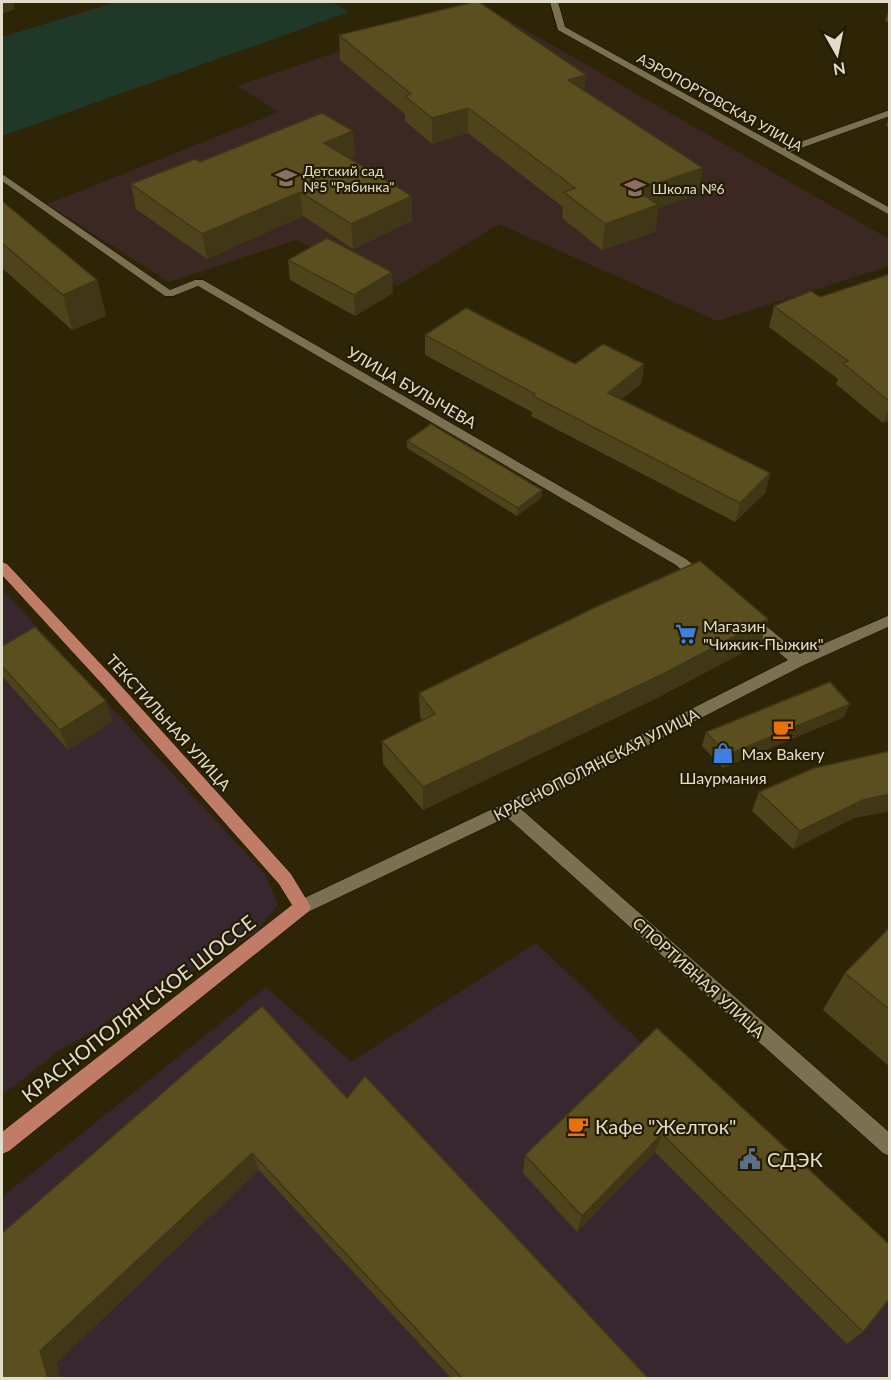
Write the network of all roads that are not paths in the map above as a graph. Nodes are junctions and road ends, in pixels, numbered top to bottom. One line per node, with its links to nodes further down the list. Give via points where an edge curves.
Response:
1 (554, 2): 3 (street, АЭРОПОРТОВСКАЯ УЛИЦА, via 561,28)
2 (890, 113): 3 (street)
3 (782, 152): 5 (street, АЭРОПОРТОВСКАЯ УЛИЦА)
4 (2, 177): 7 (street, УЛИЦА БУЛЫЧЕВА, via 170,294 199,282 681,562)
5 (890, 212)
6 (2, 567): 12 (main road, ТЕКСТИЛЬНАЯ УЛИЦА, via 278,871)
7 (708, 586)
8 (736, 609): 10 (street)
9 (890, 620): 10 (street, КРАСНОПОЛЯНСКАЯ УЛИЦА)
10 (799, 661): 11 (street, КРАСНОПОЛЯНСКАЯ УЛИЦА)
11 (509, 809): 12 (street, КРАСНОПОЛЯНСКАЯ УЛИЦА); 14 (street, СПОРТИВНАЯ УЛИЦА)
12 (302, 907): 13 (main road, КРАСНОПОЛЯНСКОЕ ШОССЕ)
13 (2, 1144)
14 (890, 1146)

